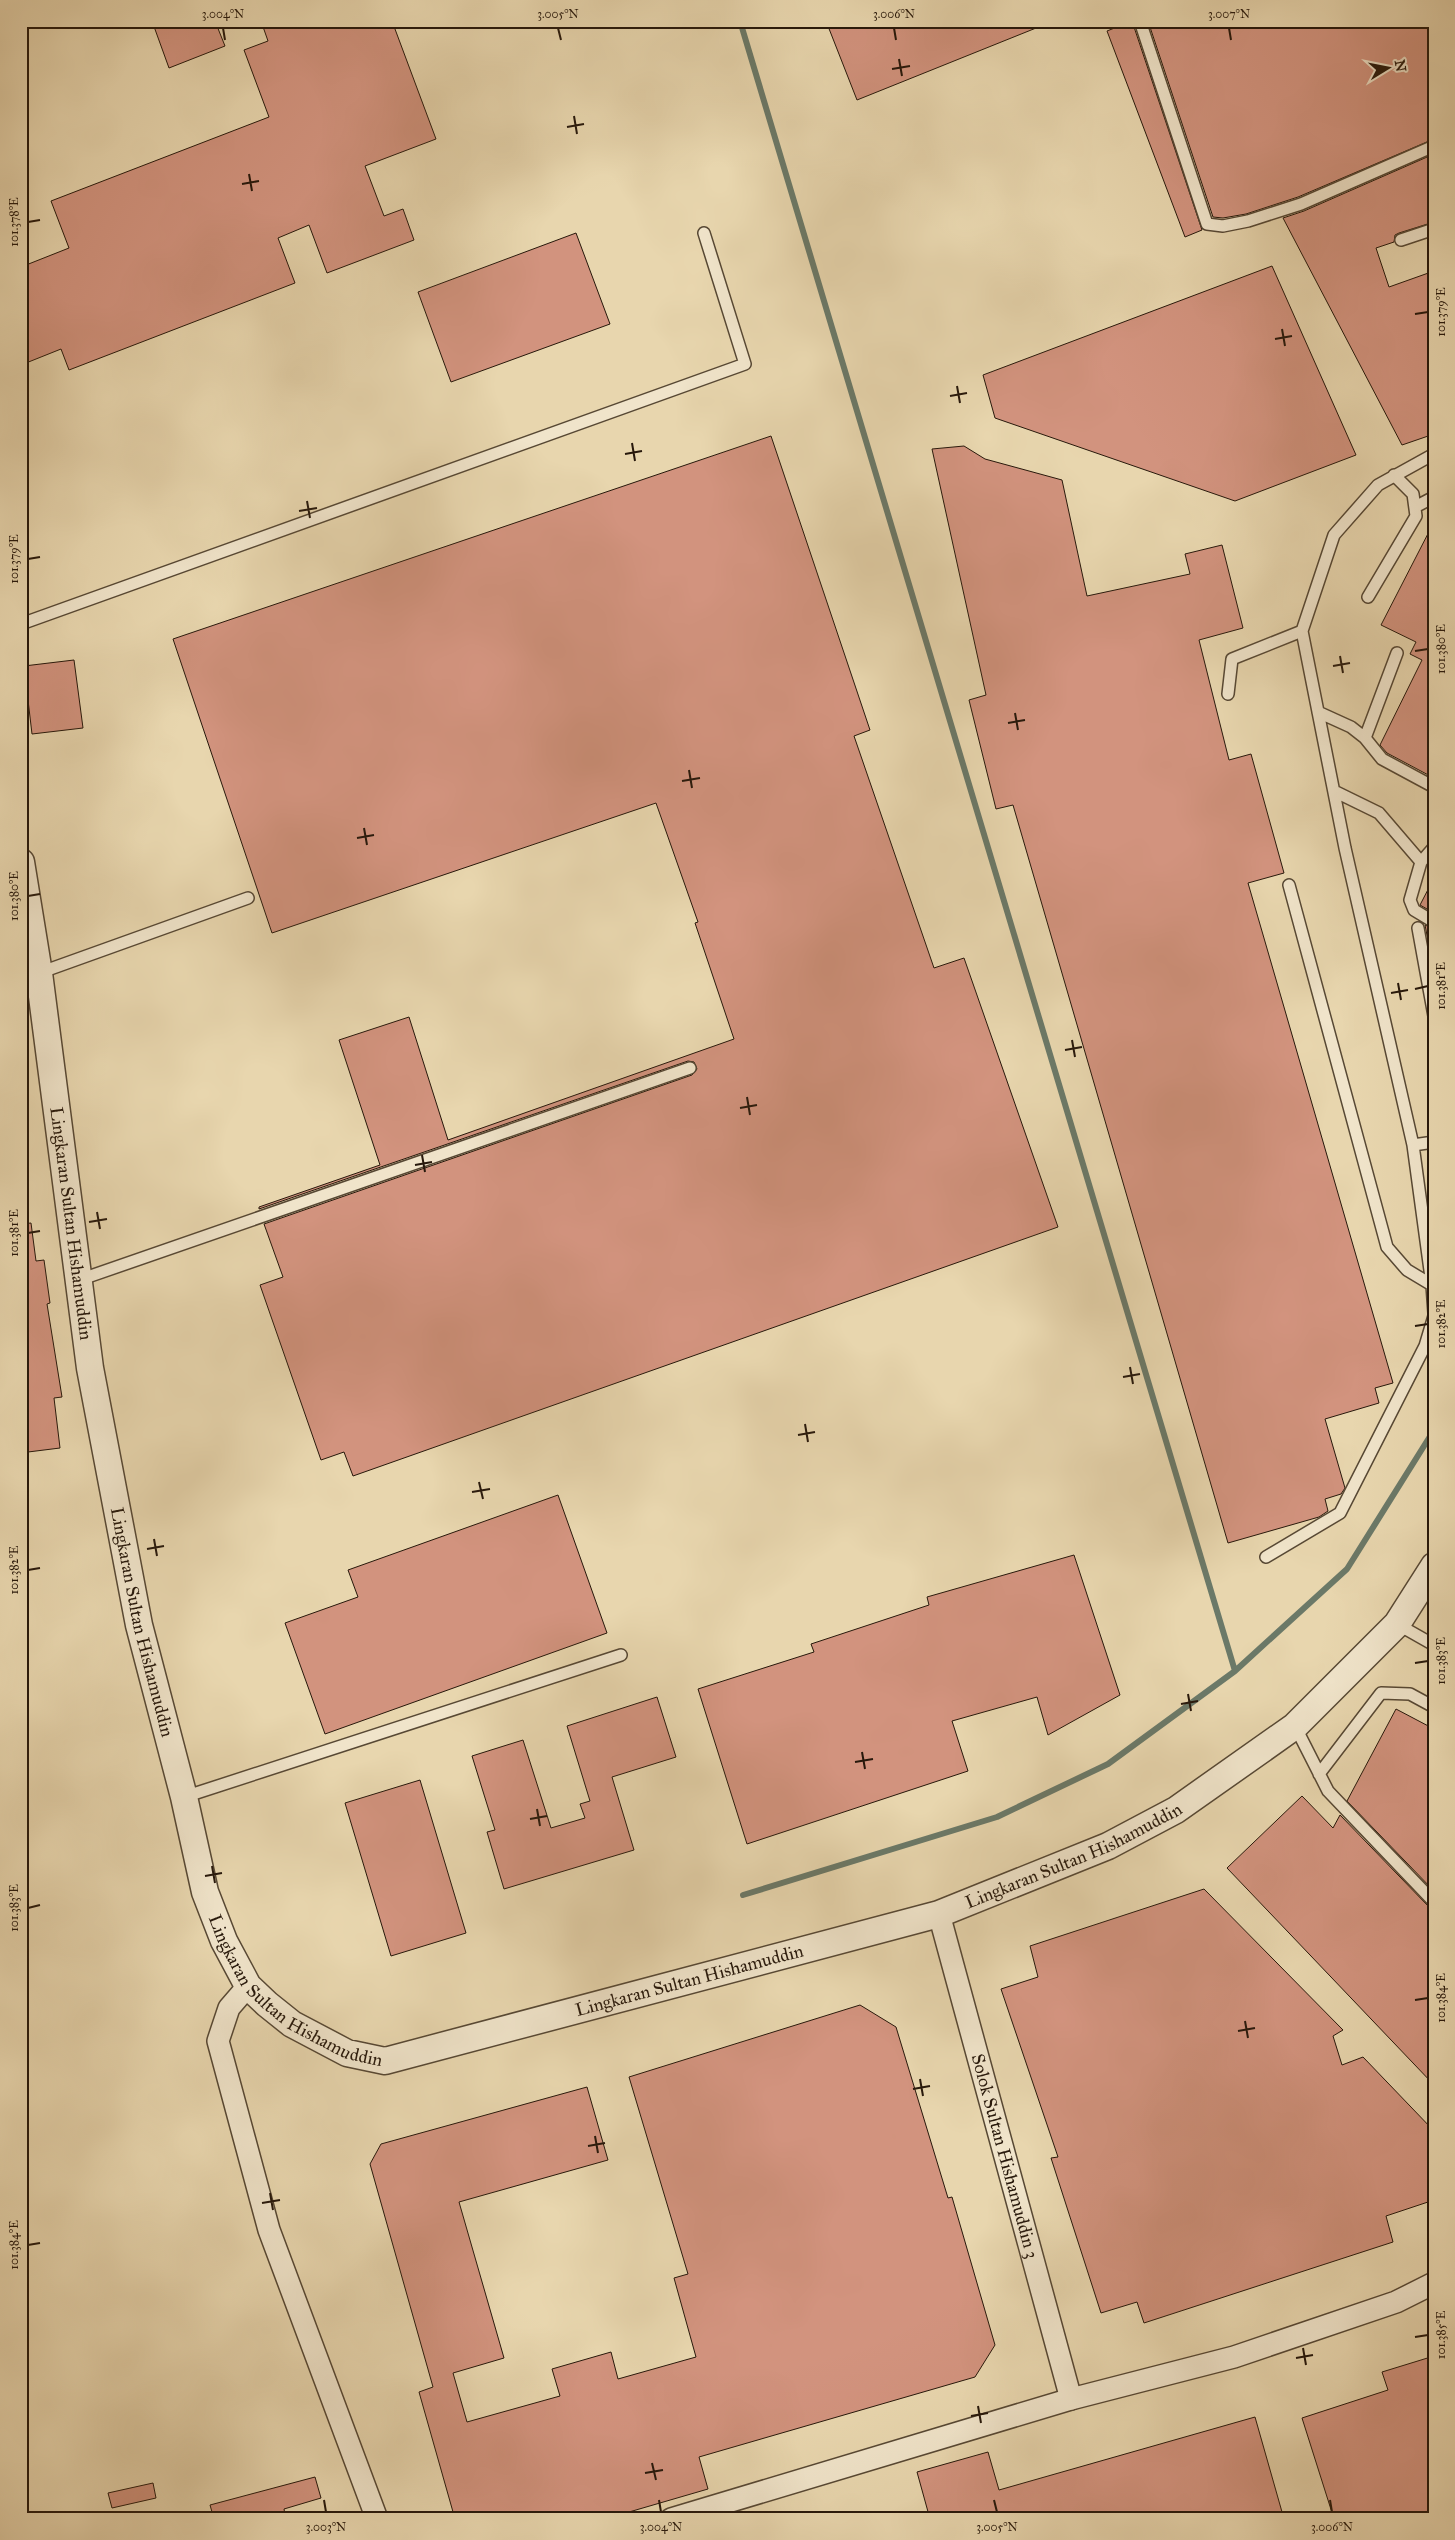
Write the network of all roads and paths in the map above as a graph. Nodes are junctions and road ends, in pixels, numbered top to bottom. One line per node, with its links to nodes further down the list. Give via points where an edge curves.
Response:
1 (1140, 21): 2 (lane, via 1208,224 1231,225 1301,204)
2 (1434, 146)
3 (1434, 229): 5 (lane)
4 (704, 233): 11 (lane, via 745,364)
5 (1401, 240)
6 (1434, 454): 7 (lane)
7 (1394, 475): 9 (lane, via 1413,494); 12 (lane, via 1378,485 1334,535)
8 (1434, 496): 9 (lane)
9 (1415, 507): 10 (lane, via 1416,516)
10 (1368, 597)
11 (21, 624)
12 (1302, 632): 14 (lane, via 1232,659); 15 (lane)
13 (1398, 653): 16 (lane)
14 (1228, 694)
15 (1318, 712): 16 (lane, via 1350,727); 18 (lane)
16 (1364, 738): 17 (lane, via 1382,760)
17 (1434, 786)
18 (1334, 791): 21 (lane, via 1379,813); 30 (lane)
19 (1434, 847): 21 (lane)
20 (21, 862): 26 (street, Lingkaran Sultan Hishamuddin)
21 (1421, 862): 24 (lane, via 1410,900 1414,910)
22 (1289, 885): 32 (lane, via 1387,1247 1408,1270)
23 (248, 898): 26 (lane)
24 (1434, 922)
25 (1418, 928): 27 (lane)
26 (39, 973): 31 (street, Lingkaran Sultan Hishamuddin)
27 (1434, 1016)
28 (690, 1068): 31 (lane)
29 (1434, 1142): 30 (lane)
30 (1413, 1145): 32 (lane)
31 (77, 1281): 42 (street, Lingkaran Sultan Hishamuddin, via 90,1368 139,1625)
32 (1432, 1285): 33 (lane)
33 (1434, 1315): 34 (lane, via 1425,1346 1340,1513)
34 (1266, 1557)
35 (1434, 1566): 36 (street, Lingkaran Sultan Hishamuddin)
36 (1397, 1624): 37 (lane); 40 (street, Lingkaran Sultan Hishamuddin)
37 (1434, 1644)
38 (621, 1654): 42 (lane)
39 (1434, 1707): 41 (lane, via 1410,1694 1381,1693)
40 (1295, 1726): 41 (lane); 44 (street, Lingkaran Sultan Hishamuddin, via 1176,1810 1108,1846)
41 (1319, 1774): 43 (lane, via 1328,1790)
42 (184, 1797): 45 (street, Lingkaran Sultan Hishamuddin, via 205,1892 224,1941)
43 (1434, 1902)
44 (939, 1914): 45 (street, Lingkaran Sultan Hishamuddin, via 385,2061 347,2053 319,2039 292,2024); 47 (street, Solok Sultan Hishamuddin 3)
45 (248, 1986): 48 (street, via 228,2008 218,2041 269,2230)
46 (1434, 2284): 47 (street, via 1396,2302 1234,2358)
47 (1071, 2399): 49 (street)
48 (377, 2519)
49 (671, 2519)

